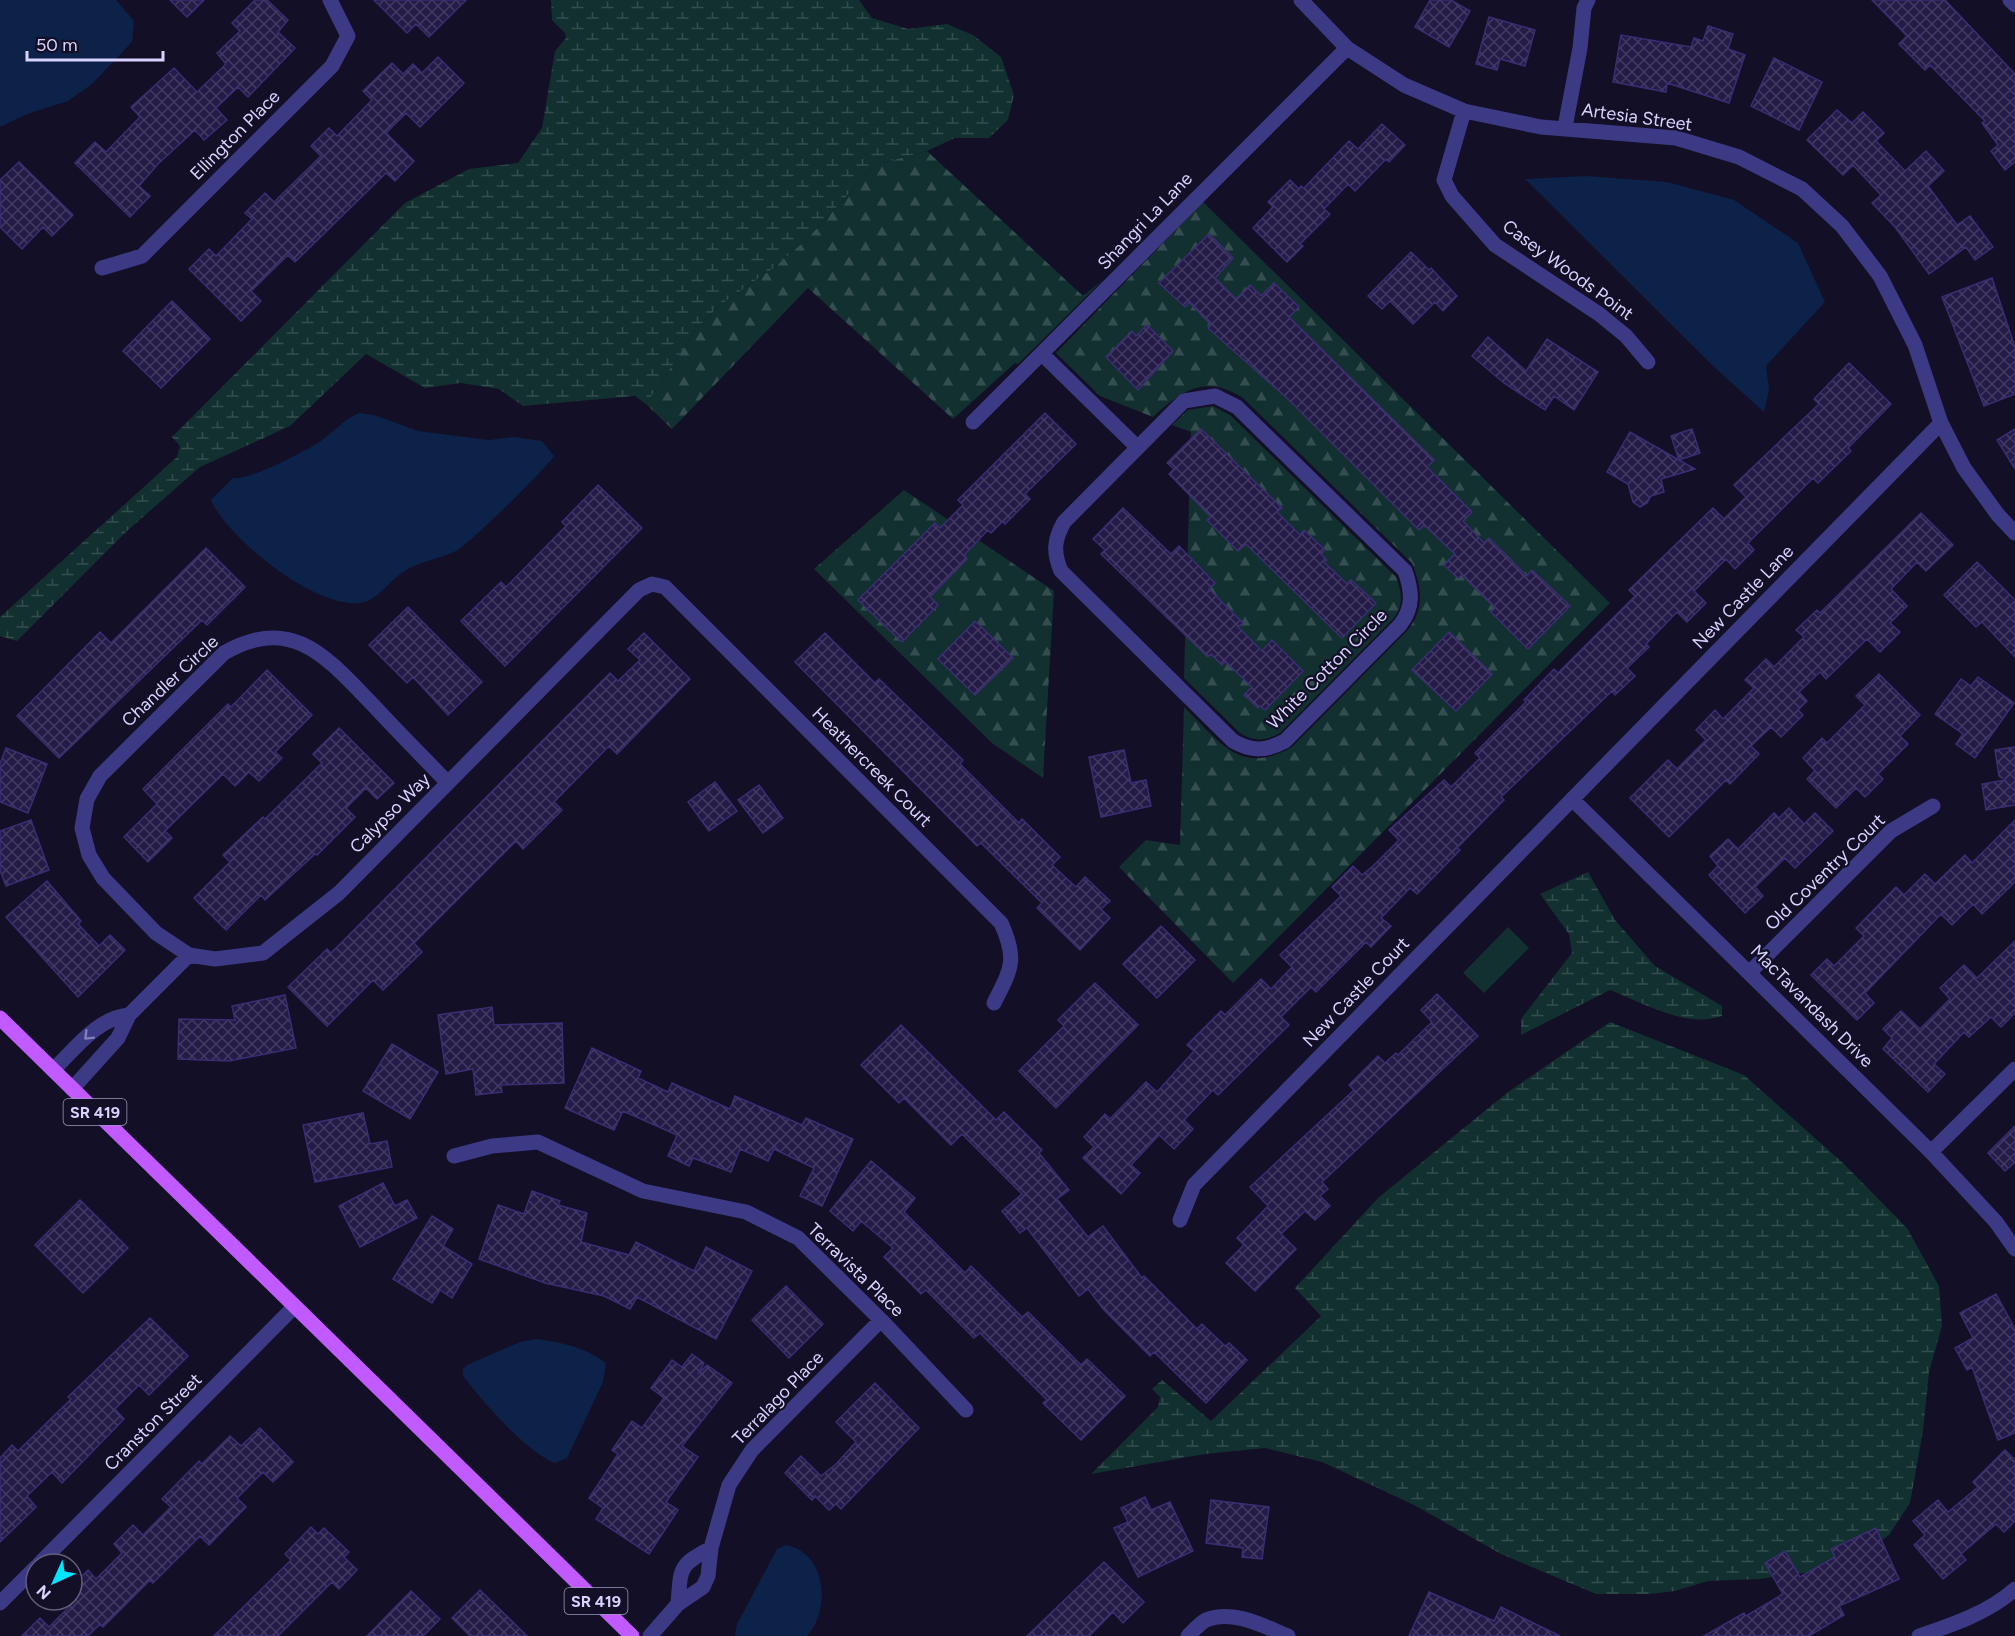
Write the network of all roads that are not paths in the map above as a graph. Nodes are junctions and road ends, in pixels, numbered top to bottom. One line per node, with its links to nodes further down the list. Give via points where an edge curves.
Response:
1 (330, 0): 9 (street, Ellington Place, via 348,36 332,66 142,256)
2 (1300, 0): 6 (street, Artesia Street)
3 (1588, 0): 8 (street)
4 (2010, 0): 5 (street)
5 (2015, 4)
6 (1347, 48): 7 (street, Artesia Street, via 1404,85); 10 (street, Shangri La Lane)
7 (1464, 111): 8 (street, Artesia Street, via 1541,127); 11 (street, Casey Woods Point, via 1444,180 1452,196 1494,245 1599,314 1626,336)
8 (1565, 127): 13 (street, Artesia Street, via 1676,138 1738,157 1802,189 1842,226 1880,276 1915,345)
9 (102, 268)
10 (1042, 354): 12 (street, Shangri La Lane); 14 (street)
11 (1648, 362)
12 (973, 422)
13 (1941, 423): 15 (street, Artesia Street, via 1964,468); 18 (street, New Castle Lane)
14 (1136, 446): 14 (street, White Cotton Circle, via 1184,401 1215,396 1225,399 1237,406 1405,571 1412,597 1409,615 1285,741 1270,749 1248,750 1233,741 1061,571 1055,549 1056,536 1064,522)
15 (2015, 533)
16 (652, 584): 17 (street, Calypso Way, via 639,590); 22 (street, Heathercreek Court, via 665,587 1000,923 1011,945 1011,970)
17 (447, 782): 20 (street, Calypso Way, via 339,893 263,953 215,959); 20 (street, Chandler Circle, via 319,652 273,637 250,640 224,653 100,776 83,814 85,842 103,878 156,933)
18 (1572, 799): 21 (street, MacTavandash Drive); 30 (street, New Castle Court, via 1194,1185)
19 (1933, 806): 21 (street, Old Coventry Court, via 1891,831)
20 (189, 955): 23 (street)
21 (1750, 972): 28 (street, MacTavandash Drive)
22 (994, 1004)
23 (129, 1015): 26 (street, one-way to 26, via 116,1016 99,1025); 27 (street, via 118,1038)
24 (0, 1018): 26 (main road, SR 419)
25 (2015, 1069): 28 (street)
26 (53, 1070): 27 (main road, SR 419)
27 (72, 1089): 32 (main road, SR 419)
28 (1931, 1152): 31 (street, MacTavandash Drive, via 1996,1222)
29 (454, 1156): 33 (street, Terravista Place, via 492,1146 538,1142 643,1191 746,1212 798,1238)
30 (1180, 1220)
31 (2015, 1249)
32 (294, 1307): 36 (street, Cranston Street); 41 (main road, SR 419)
33 (881, 1320): 34 (street, Terravista Place); 35 (street, Terralago Place, via 752,1450 729,1485)
34 (966, 1410)
35 (711, 1548): 40 (street, Terralago Place, via 703,1587); 40 (street, via 681,1569)
36 (52, 1552)
37 (24, 1580): 39 (street, Cranston Street)
38 (2015, 1589): 45 (street, via 1960,1622)
39 (0, 1604)
40 (678, 1604): 42 (street, Terralago Place)
41 (632, 1636)
42 (650, 1636)
43 (1188, 1636): 44 (street, via 1205,1621 1227,1617 1247,1619)
44 (1288, 1636)
45 (1919, 1636)

